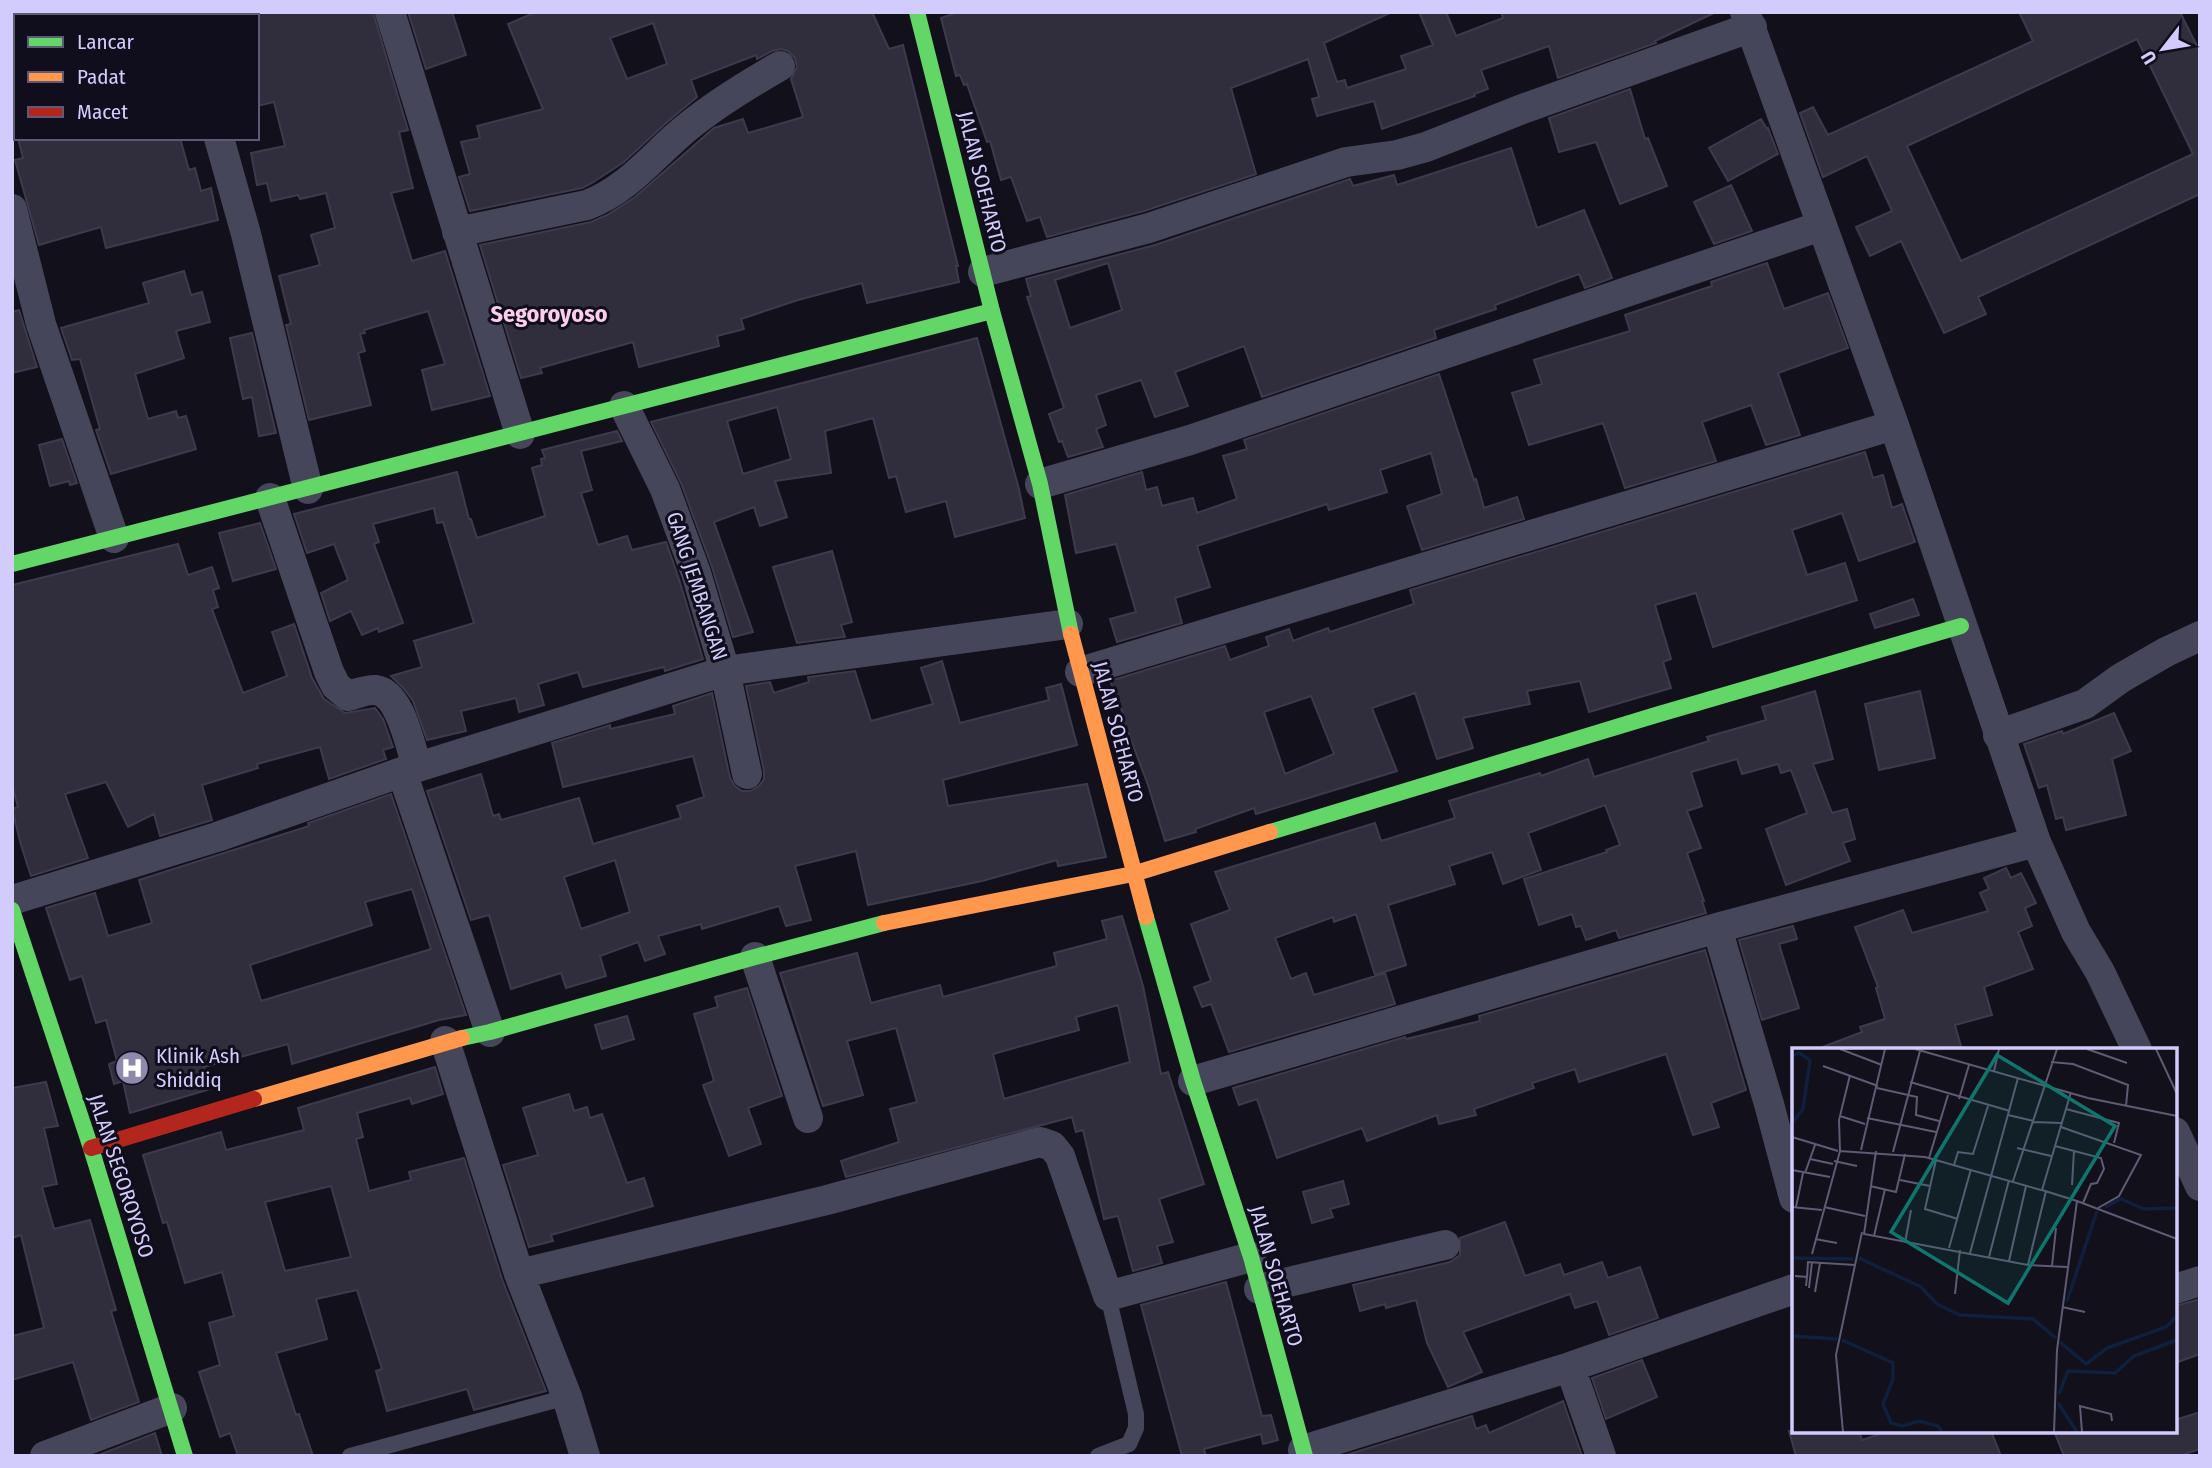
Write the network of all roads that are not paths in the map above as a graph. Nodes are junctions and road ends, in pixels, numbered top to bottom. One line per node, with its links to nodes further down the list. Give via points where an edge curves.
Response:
1 (390, 12): 8 (street)
2 (917, 12): 9 (street, JALAN SOEHARTO)
3 (1749, 20): 7 (street); 9 (street, via 1426,147 1346,162 1149,228)
4 (780, 66): 8 (street, via 688,128 602,199)
5 (220, 140): 15 (street)
6 (12, 209): 17 (street, via 41,324)
7 (1821, 226): 12 (street); 14 (street, via 1190,440)
8 (457, 232): 13 (street)
9 (983, 272): 10 (street, JALAN SOEHARTO)
10 (992, 311): 11 (street); 14 (street, JALAN SOEHARTO)
11 (624, 406): 13 (street); 22 (street, GANG JEMBANGAN, via 665,489)
12 (1894, 425): 20 (street); 23 (street)
13 (520, 433): 15 (street)
14 (1040, 484): 19 (street, JALAN SOEHARTO)
15 (308, 489): 16 (street)
16 (270, 499): 17 (street); 25 (street, via 328,672 348,696 375,690 389,695 397,707)
17 (114, 538): 18 (street)
18 (12, 564)
19 (1068, 624): 22 (street); 23 (street, JALAN SOEHARTO)
20 (1961, 626): 24 (street); 28 (street)
21 (2200, 636): 24 (street, via 2121,678 2085,704)
22 (725, 671): 25 (street); 26 (street, GANG JEMBANGAN)
23 (1080, 672): 28 (street, JALAN SOEHARTO)
24 (1998, 735): 27 (street)
25 (409, 770): 29 (street, via 217,837); 33 (street)
26 (747, 774)
27 (2036, 842): 31 (street); 35 (street)
28 (1133, 874): 32 (street, via 893,921); 36 (street, JALAN SOEHARTO)
29 (12, 900)
30 (12, 910): 39 (street, JALAN SEGOROYOSO)
31 (1717, 928): 36 (street); 41 (street)
32 (755, 957): 33 (street); 37 (street)
33 (490, 1032): 34 (street)
34 (444, 1041): 39 (street); 44 (street)
35 (2136, 1048)
36 (1193, 1081): 43 (street, JALAN SOEHARTO)
37 (808, 1118)
38 (2177, 1136): 40 (street)
39 (91, 1149): 52 (street, JALAN SEGOROYOSO)
40 (2200, 1186)
41 (1792, 1190)
42 (1445, 1245): 47 (street)
43 (1251, 1257): 47 (street, JALAN SOEHARTO); 49 (street)
44 (519, 1274): 49 (street, via 827,1200 1040,1142 1052,1146 1060,1156); 51 (street)
45 (2200, 1281): 46 (street)
46 (2177, 1288)
47 (1259, 1289): 53 (street, JALAN SOEHARTO)
48 (1792, 1290): 50 (street)
49 (1108, 1296): 58 (lane, via 1136,1428 1129,1444)
50 (1570, 1367): 53 (street); 59 (street)
51 (567, 1397): 56 (lane); 57 (street)
52 (172, 1408): 54 (street); 55 (street, JALAN SEGOROYOSO)
53 (1304, 1453)
54 (45, 1456)
55 (185, 1456)
56 (350, 1456)
57 (585, 1456)
58 (1098, 1456)
59 (1601, 1456)

